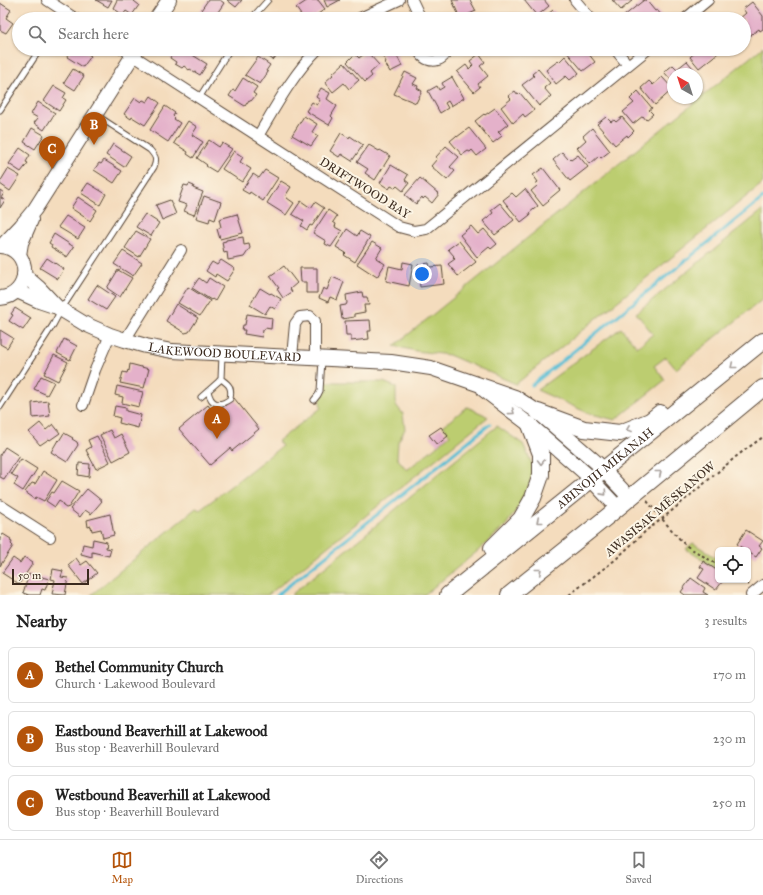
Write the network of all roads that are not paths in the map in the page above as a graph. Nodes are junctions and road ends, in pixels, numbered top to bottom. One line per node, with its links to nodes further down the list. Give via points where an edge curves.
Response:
1 (47, 0): 8 (street)
2 (169, 0): 9 (street)
3 (268, 0): 10 (lane)
4 (399, 0): 11 (street)
5 (412, 0): 12 (street)
6 (575, 0): 13 (street)
7 (708, 0): 14 (street)
8 (59, 12)
9 (161, 12)
10 (257, 12)
11 (373, 12)
12 (418, 12)
13 (585, 12)
14 (693, 12)
15 (35, 56): 26 (lane)
16 (128, 56): 27 (street)
17 (138, 56): 25 (street, DRIFTWOOD BAY)
18 (226, 56): 25 (lane)
19 (311, 56): 28 (street, via 292,81)
20 (421, 56): 21 (street, via 434,61)
21 (444, 56)
22 (621, 56): 24 (street)
23 (639, 56): 24 (street, DRIFTWOOD BAY)
24 (628, 65): 28 (street, DRIFTWOOD BAY, via 426,229 414,232 399,227)
25 (199, 98): 28 (street, DRIFTWOOD BAY)
26 (0, 110)
27 (96, 114): 29 (street); 36 (lane, via 150,150 156,160 154,167)
28 (258, 136)
29 (35, 209): 30 (street); 32 (street, via 21,243)
30 (1, 246): 32 (street)
31 (181, 250): 38 (street)
32 (19, 255): 33 (street, via 25,269)
33 (24, 275): 34 (street); 36 (street, LAKEWOOD BOULEVARD)
34 (17, 291): 35 (street); 36 (street, LAKEWOOD BOULEVARD)
35 (0, 298)
36 (59, 308): 37 (street, LAKEWOOD BOULEVARD); 50 (lane, via 53,325)
37 (110, 335): 38 (street, LAKEWOOD BOULEVARD); 49 (street)
38 (125, 340): 40 (street, LAKEWOOD BOULEVARD, via 172,351)
39 (763, 341): 46 (main road, ABINOJII MIKANAH, one-way to 46)
40 (222, 354): 41 (street, LAKEWOOD BOULEVARD); 43 (lane)
41 (292, 357): 42 (street, LAKEWOOD BOULEVARD); 42 (street, via 295,324 300,317 310,316 315,321)
42 (318, 359): 48 (lane, via 320,391); 51 (street, LAKEWOOD BOULEVARD, via 391,362 431,368 515,397)
43 (221, 379): 45 (lane); 45 (lane, via 231,387 230,399 224,403 212,401)
44 (763, 388): 53 (main road, one-way to 44)
45 (208, 391): 47 (lane)
46 (700, 392): 51 (main road, one-way to 51, via 666,409 650,421 620,433 584,429); 52 (main road, ABINOJII MIKANAH)
47 (201, 398)
48 (314, 400)
49 (84, 405)
50 (0, 407)
51 (534, 418): 52 (street, LAKEWOOD BOULEVARD, via 597,463); 57 (main road, one-way to 57, via 541,454 541,476 533,498 521,519)
52 (597, 475): 53 (street, LAKEWOOD BOULEVARD); 57 (main road, ABINOJII MIKANAH, one-way to 57)
53 (623, 502): 58 (main road, one-way to 53)
54 (0, 505): 55 (street)
55 (50, 537)
56 (763, 584): 59 (street)
57 (447, 595)
58 (509, 595)
59 (751, 595)

